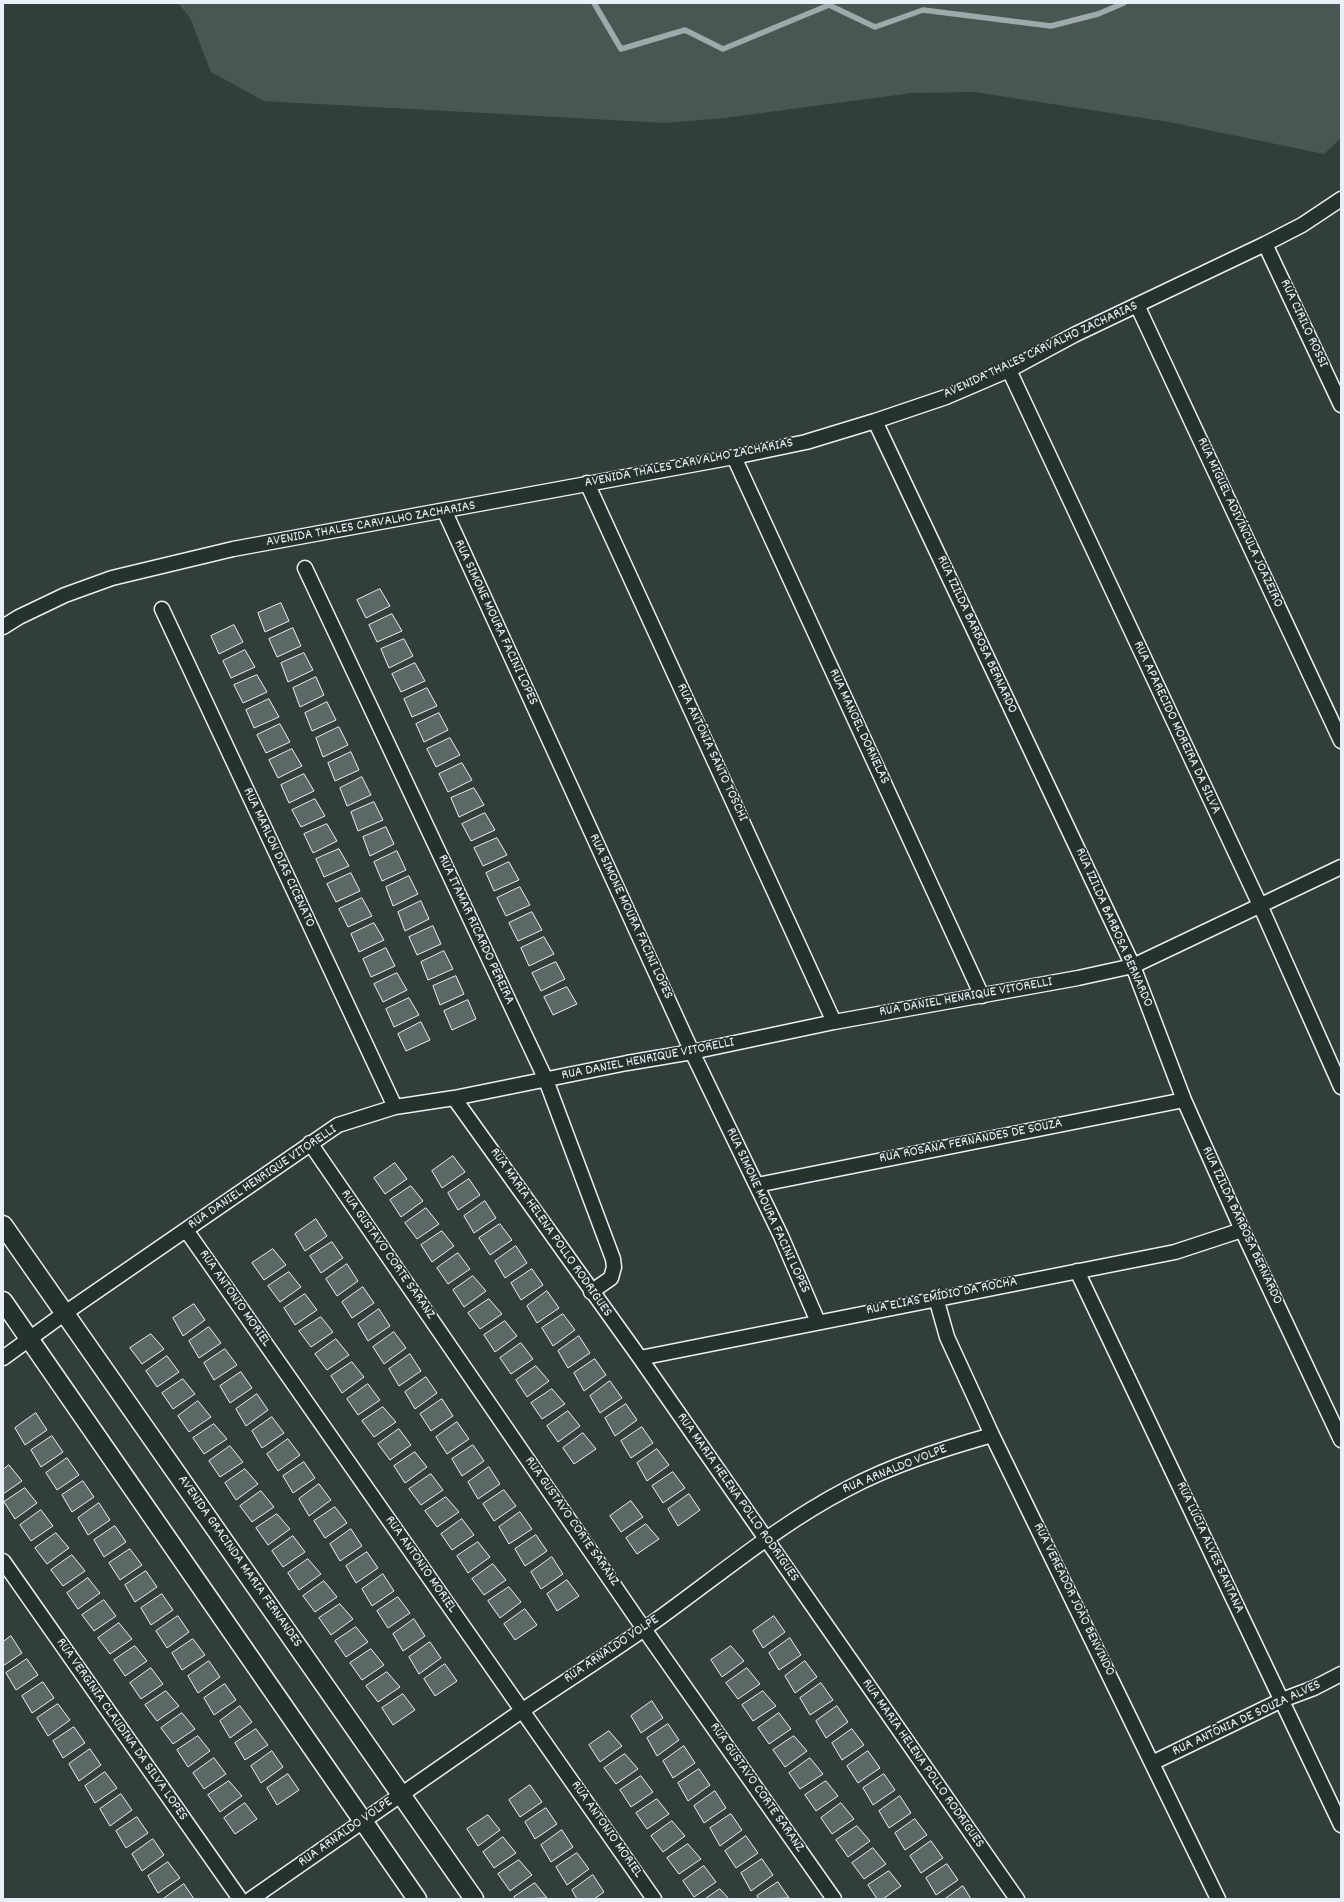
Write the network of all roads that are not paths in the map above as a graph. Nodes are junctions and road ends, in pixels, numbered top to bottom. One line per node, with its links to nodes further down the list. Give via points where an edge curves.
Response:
1 (1341, 199): 2 (street, AVENIDA THALES CARVALHO ZACHARIAS, via 1302,225)
2 (1265, 244): 3 (street, AVENIDA THALES CARVALHO ZACHARIAS); 5 (street, RUA CIRILO ROSSI)
3 (1137, 305): 4 (street, AVENIDA THALES CARVALHO ZACHARIAS); 13 (street, RUA MIGUEL ADIVÍNCULA JOAZEIRO)
4 (1009, 370): 6 (street, AVENIDA THALES CARVALHO ZACHARIAS, via 946,397); 15 (street, RUA APARECIDO MOREIRA DA SILVA)
5 (1341, 405)
6 (875, 421): 7 (street, AVENIDA THALES CARVALHO ZACHARIAS, via 806,442); 16 (street, RUA IZILDA BARBOSA BERNARDO)
7 (734, 457): 8 (street, AVENIDA THALES CARVALHO ZACHARIAS); 17 (street, RUA MANOEL DORNELAS)
8 (587, 484): 9 (street, AVENIDA THALES CARVALHO ZACHARIAS); 18 (street, RUA ANTÔNIA SANTO TOSCHI)
9 (445, 512): 12 (street, AVENIDA THALES CARVALHO ZACHARIAS, via 233,550 112,578 66,595); 19 (street, RUA SIMONE MOURA FACINI LOPES)
10 (305, 568): 20 (street, RUA ITAMAR RICARDO PEREIRA)
11 (162, 609): 24 (street, RUA MARLON DIAS CICENATO)
12 (3, 627)
13 (1341, 741)
14 (1341, 867): 15 (street, RUA DANIEL HENRIQUE VITORELLI)
15 (1260, 905): 16 (street, RUA DANIEL HENRIQUE VITORELLI); 21 (street, RUA APARECIDO MOREIRA DA SILVA)
16 (1133, 966): 17 (street, RUA DANIEL HENRIQUE VITORELLI); 23 (street, RUA IZILDA BARBOSA BERNARDO)
17 (982, 996): 18 (street, RUA DANIEL HENRIQUE VITORELLI)
18 (834, 1022): 19 (street, RUA DANIEL HENRIQUE VITORELLI)
19 (692, 1052): 20 (street, RUA DANIEL HENRIQUE VITORELLI, via 627,1062); 26 (street, RUA SIMONE MOURA FACINI LOPES)
20 (546, 1080): 22 (street, RUA DANIEL HENRIQUE VITORELLI); 31 (street, RUA ITAMAR RICARDO PEREIRA, via 613,1259 611,1278)
21 (1341, 1087)
22 (454, 1098): 24 (street, RUA DANIEL HENRIQUE VITORELLI); 31 (street, RUA MARIA HELENA POLLO RODRIGUES)
23 (1184, 1100): 26 (street, RUA ROSANA FERNANDES DE SOUZA); 29 (street, RUA IZILDA BARBOSA BERNARDO)
24 (395, 1107): 25 (street, RUA DANIEL HENRIQUE VITORELLI, via 338,1125)
25 (310, 1143): 28 (street, RUA DANIEL HENRIQUE VITORELLI); 43 (street, RUA GUSTAVO CORTE SARANZ)
26 (757, 1185): 35 (street, RUA SIMONE MOURA FACINI LOPES)
27 (3, 1225): 34 (street, AVENIDA GRACINDA MARIA FERNANDES)
28 (186, 1230): 34 (street, RUA DANIEL HENRIQUE VITORELLI); 46 (street, RUA ANTONIO MORIEL)
29 (1242, 1230): 30 (street, RUA ELIAS EMÍDIO DA ROCHA, via 1175,1252); 40 (street, RUA IZILDA BARBOSA BERNARDO)
30 (1077, 1271): 32 (street, RUA ELIAS EMÍDIO DA ROCHA); 45 (street, RUA LÚCIA ALVES SANTANA)
31 (591, 1292): 38 (street, RUA MARIA HELENA POLLO RODRIGUES)
32 (936, 1298): 35 (street, RUA ELIAS EMÍDIO DA ROCHA); 39 (street, RUA VEREADOR JOÃO BENVINDO, via 947,1337)
33 (3, 1302): 36 (street)
34 (65, 1313): 36 (street, RUA DANIEL HENRIQUE VITORELLI); 48 (street, AVENIDA GRACINDA MARIA FERNANDES)
35 (818, 1322): 38 (street, RUA ELIAS EMÍDIO DA ROCHA)
36 (29, 1339): 37 (street, RUA DANIEL HENRIQUE VITORELLI); 49 (street)
37 (3, 1358)
38 (640, 1358): 41 (street, RUA MARIA HELENA POLLO RODRIGUES)
39 (992, 1435): 41 (street, RUA ARNALDO VOLPE, via 918,1458 847,1488); 47 (street, RUA VEREADOR JOÃO BENVINDO)
40 (1341, 1440)
41 (765, 1540): 43 (street, RUA ARNALDO VOLPE); 57 (street, RUA MARIA HELENA POLLO RODRIGUES)
42 (3, 1561): 51 (street, RUA VERGINIA CLAUDINA DA SILVA LOPES)
43 (644, 1629): 46 (street, RUA ARNALDO VOLPE); 56 (street, RUA GUSTAVO CORTE SARANZ)
44 (1341, 1674): 45 (street, RUA ANTÔNIA DE SOUZA ALVES)
45 (1282, 1700): 47 (street, RUA ANTÔNIA DE SOUZA ALVES); 50 (street, RUA LÚCIA ALVES SANTANA)
46 (522, 1711): 48 (street, RUA ARNALDO VOLPE); 55 (street, RUA ANTONIO MORIEL)
47 (1152, 1763): 58 (street, RUA VEREADOR JOÃO BENVINDO)
48 (402, 1795): 49 (street, RUA ARNALDO VOLPE); 54 (street, AVENIDA GRACINDA MARIA FERNANDES)
49 (363, 1821): 52 (street, RUA ARNALDO VOLPE); 53 (street)
50 (1341, 1825)
51 (240, 1899)
52 (251, 1899)
53 (417, 1899)
54 (474, 1899)
55 (654, 1899)
56 (834, 1899)
57 (1017, 1899)
58 (1218, 1899)

